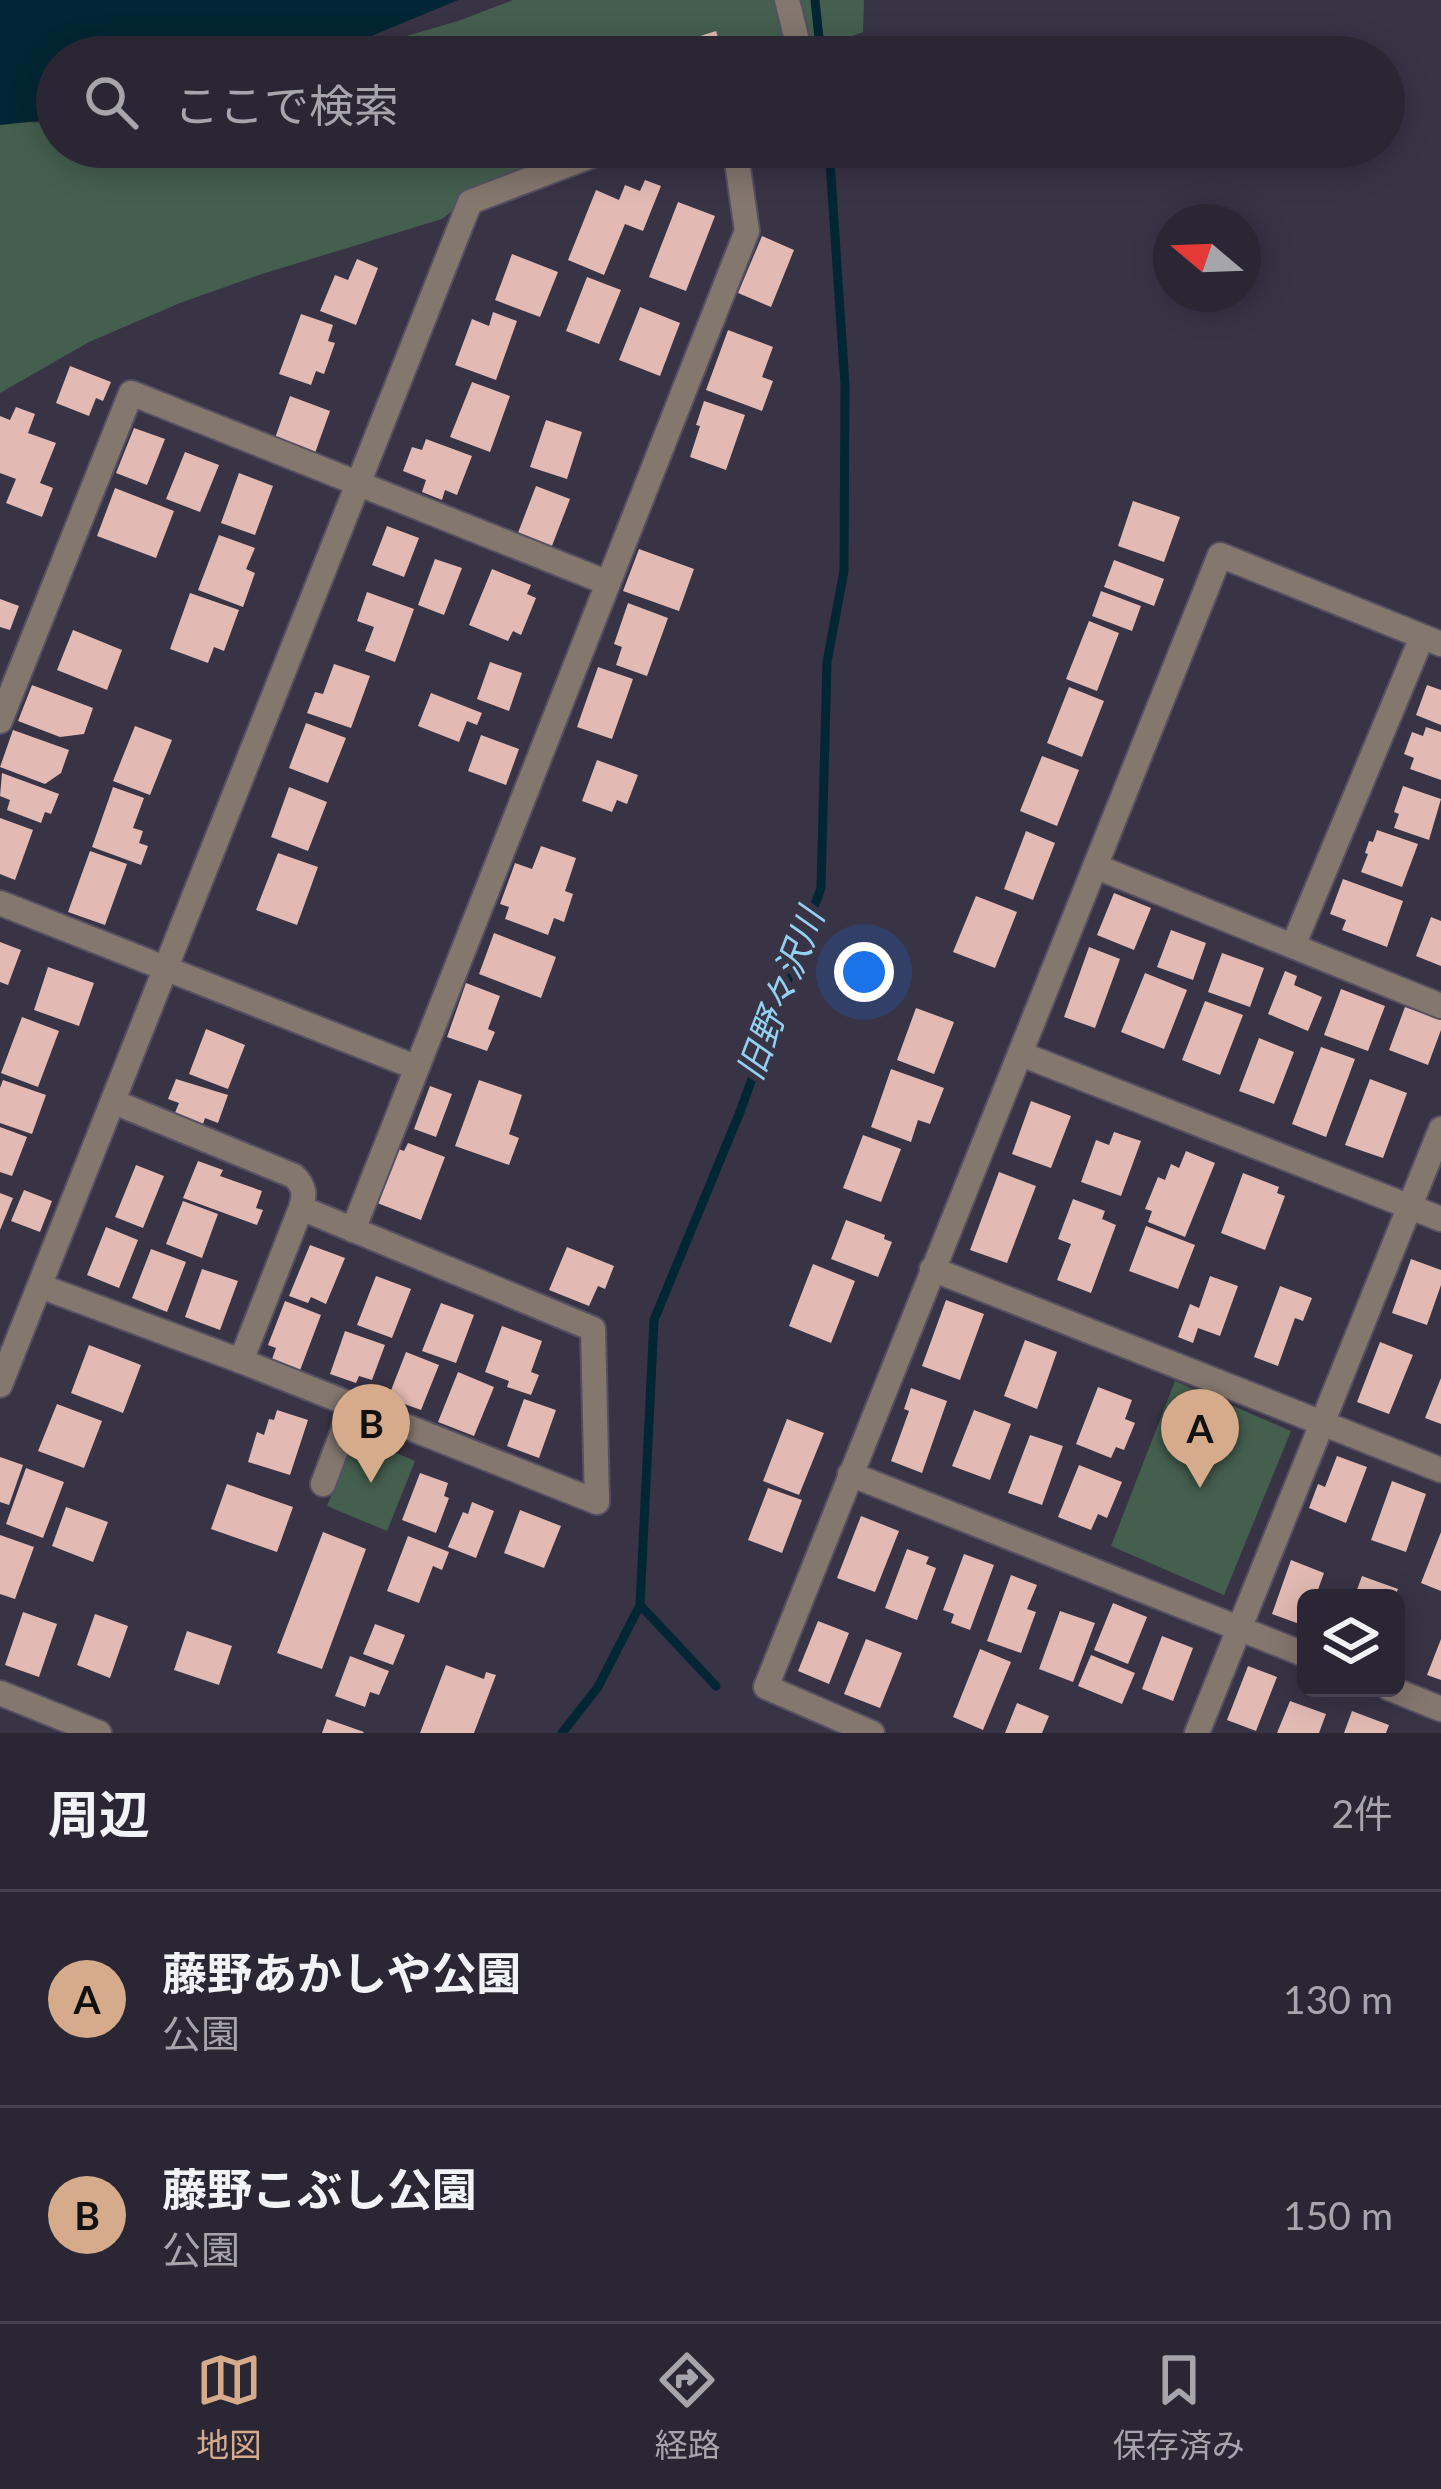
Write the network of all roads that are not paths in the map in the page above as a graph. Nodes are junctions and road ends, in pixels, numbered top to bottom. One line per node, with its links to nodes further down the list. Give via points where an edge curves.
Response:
1 (788, 0): 2 (street)
2 (796, 36)
3 (559, 168): 5 (street, via 470,202)
4 (739, 168): 6 (street, via 747,231)
5 (357, 482): 6 (street); 8 (street, via 131,393); 12 (street)
6 (608, 583): 15 (street)
7 (1431, 640): 9 (street, via 1220,555); 11 (street)
8 (0, 721)
9 (1097, 866): 11 (street); 14 (street)
10 (0, 903): 12 (street)
11 (1293, 946): 13 (street)
12 (164, 968): 15 (street); 16 (street)
13 (1441, 1006)
14 (1021, 1054): 18 (street); 22 (street)
15 (415, 1067): 21 (street)
16 (114, 1102): 19 (street, via 295,1177); 23 (street)
17 (1441, 1129): 18 (street)
18 (1410, 1207): 20 (street); 27 (street)
19 (301, 1208): 21 (street); 24 (street)
20 (1441, 1220)
21 (353, 1230): 26 (street, via 593,1329 597,1502)
22 (932, 1269): 27 (street); 29 (street)
23 (40, 1286): 24 (street); 25 (street)
24 (242, 1361): 26 (street)
25 (0, 1385)
26 (352, 1405): 30 (street)
27 (1323, 1424): 28 (street); 31 (street)
28 (1441, 1470)
29 (850, 1474): 31 (street); 37 (street, via 766,1687)
30 (323, 1484)
31 (1240, 1628): 32 (street); 38 (street)
32 (1297, 1650)
33 (0, 1694): 36 (street)
34 (1405, 1694): 35 (street)
35 (1441, 1709)
36 (99, 1733)
37 (872, 1733)
38 (1197, 1733)

